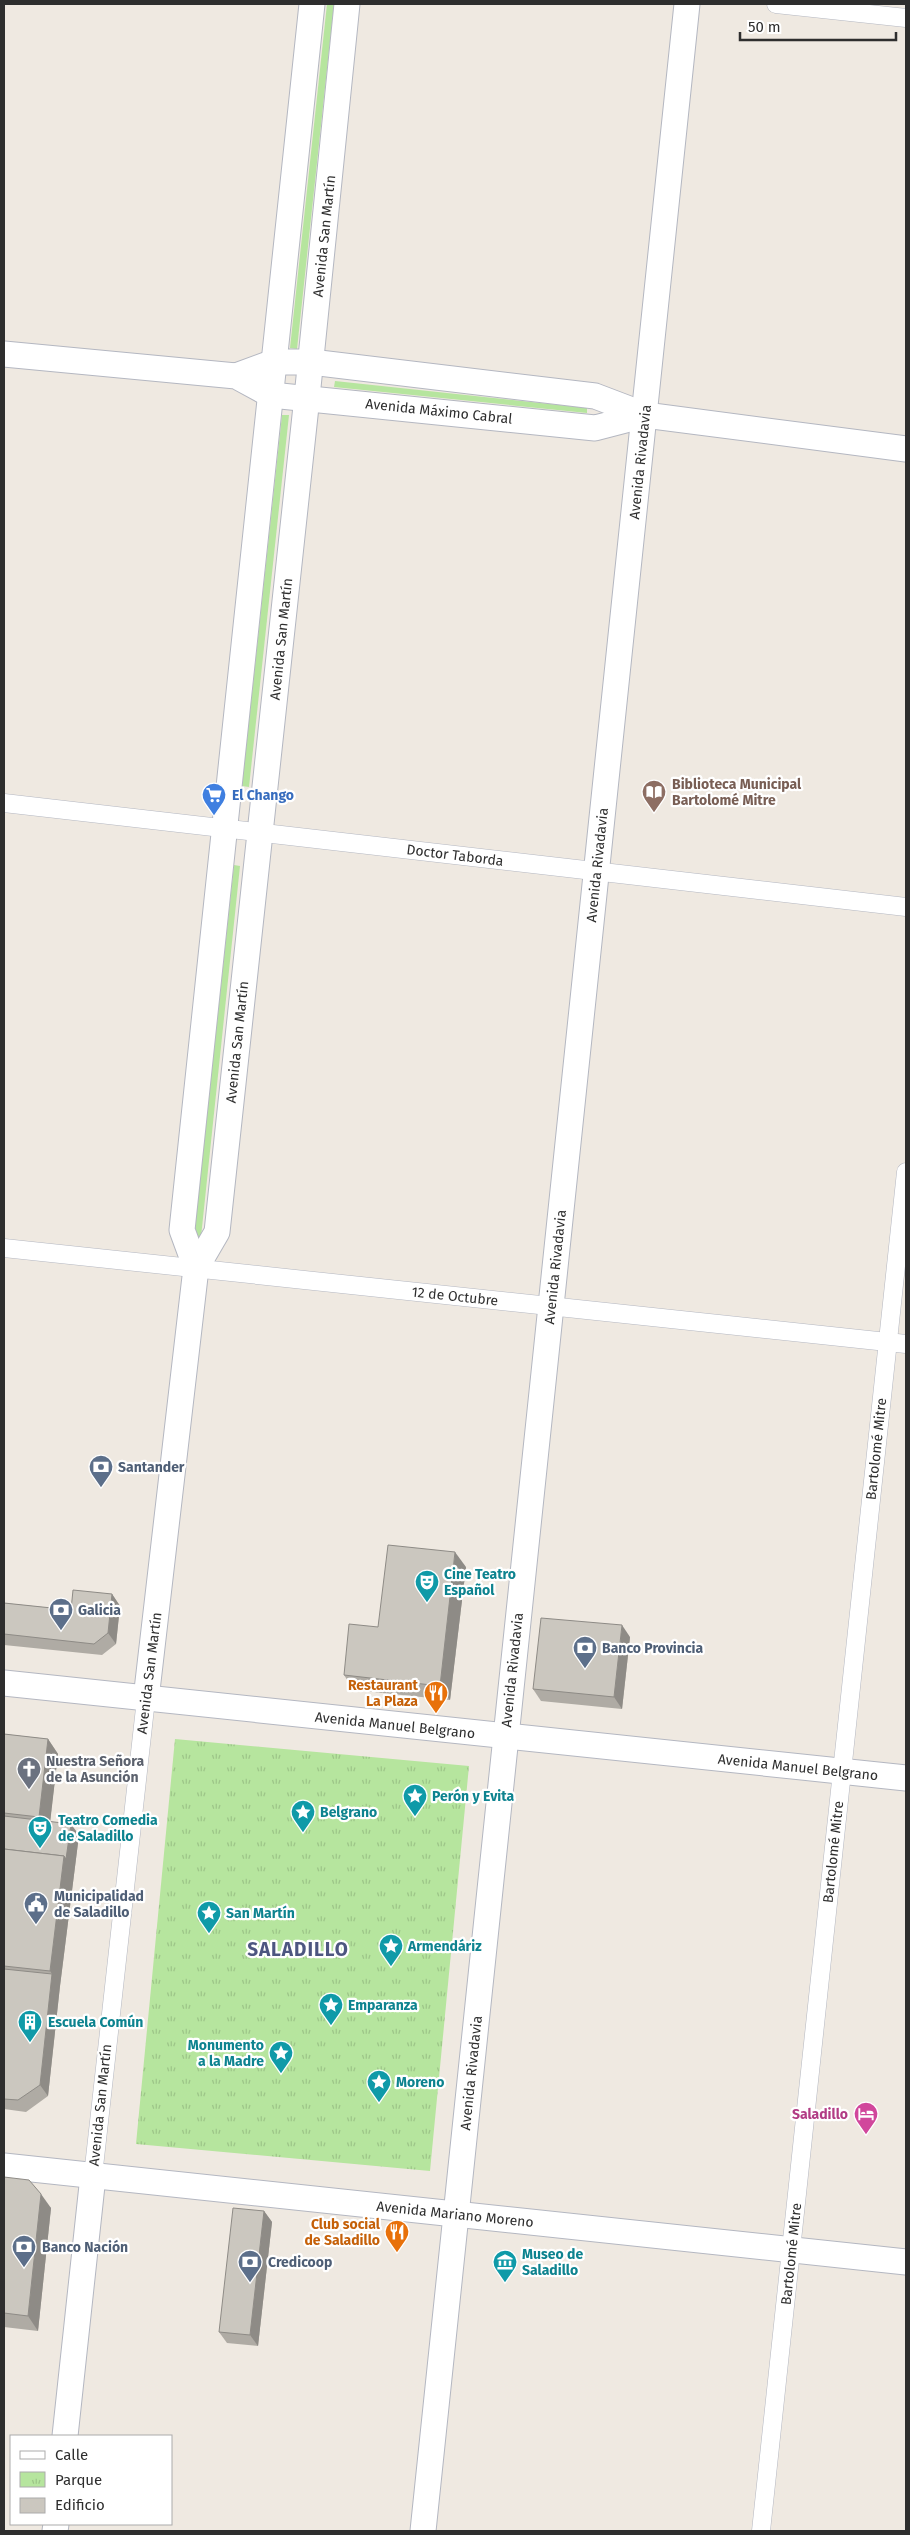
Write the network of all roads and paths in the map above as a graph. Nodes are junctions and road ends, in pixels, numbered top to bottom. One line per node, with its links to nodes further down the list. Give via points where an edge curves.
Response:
1 (312, 4): 7 (main road, Avenida San Martín)
2 (347, 4): 8 (main road, Avenida San Martín)
3 (687, 4): 12 (main road, Avenida Rivadavia)
4 (776, 4): 5 (street)
5 (906, 18)
6 (4, 354): 9 (main road, Avenida Máximo Cabral)
7 (274, 362): 8 (main road, Avenida Máximo Cabral); 9 (main road, Avenida Máximo Cabral); 10 (main road, Avenida San Martín)
8 (311, 362): 11 (main road, Avenida San Martín); 12 (main road, Avenida Máximo Cabral, via 595,396)
9 (236, 376): 10 (main road, Avenida Máximo Cabral)
10 (271, 395): 11 (main road, Avenida Máximo Cabral); 15 (main road, Avenida San Martín)
11 (308, 397): 12 (main road, Avenida Máximo Cabral, via 595,428); 16 (main road, Avenida San Martín)
12 (645, 414): 13 (main road, Avenida Máximo Cabral); 17 (main road, Avenida Rivadavia)
13 (906, 449)
14 (4, 804): 15 (street, Doctor Taborda)
15 (224, 829): 16 (street, Doctor Taborda); 21 (main road, Avenida San Martín, via 182,1230)
16 (259, 833): 17 (street, Doctor Taborda); 21 (main road, Avenida San Martín, via 217,1232)
17 (596, 872): 18 (street, Doctor Taborda); 22 (main road, Avenida Rivadavia)
18 (906, 907)
19 (906, 1172): 23 (street, Bartolomé Mitre)
20 (4, 1248): 21 (street, 12 de Octubre)
21 (196, 1268): 22 (street, 12 de Octubre); 26 (main road, Avenida San Martín)
22 (551, 1306): 23 (street, 12 de Octubre); 27 (main road, Avenida Rivadavia)
23 (888, 1342): 24 (street, 12 de Octubre); 28 (street, Bartolomé Mitre)
24 (906, 1344)
25 (4, 1683): 26 (main road, Avenida Manuel Belgrano)
26 (146, 1699): 27 (main road, Avenida Manuel Belgrano); 31 (street, Avenida San Martín)
27 (505, 1737): 28 (main road, Avenida Manuel Belgrano); 32 (main road, Avenida Rivadavia)
28 (841, 1770): 29 (main road, Avenida Manuel Belgrano); 33 (street, Bartolomé Mitre)
29 (906, 1778)
30 (4, 2166): 31 (main road, Avenida Mariano Moreno)
31 (92, 2176): 32 (main road, Avenida Mariano Moreno); 35 (main road, Avenida San Martín)
32 (456, 2214): 33 (main road, Avenida Mariano Moreno); 36 (main road, Avenida Rivadavia)
33 (791, 2250): 34 (main road, Avenida Mariano Moreno); 37 (street, Bartolomé Mitre)
34 (906, 2262)
35 (65, 2435)
36 (423, 2531)
37 (761, 2531)

